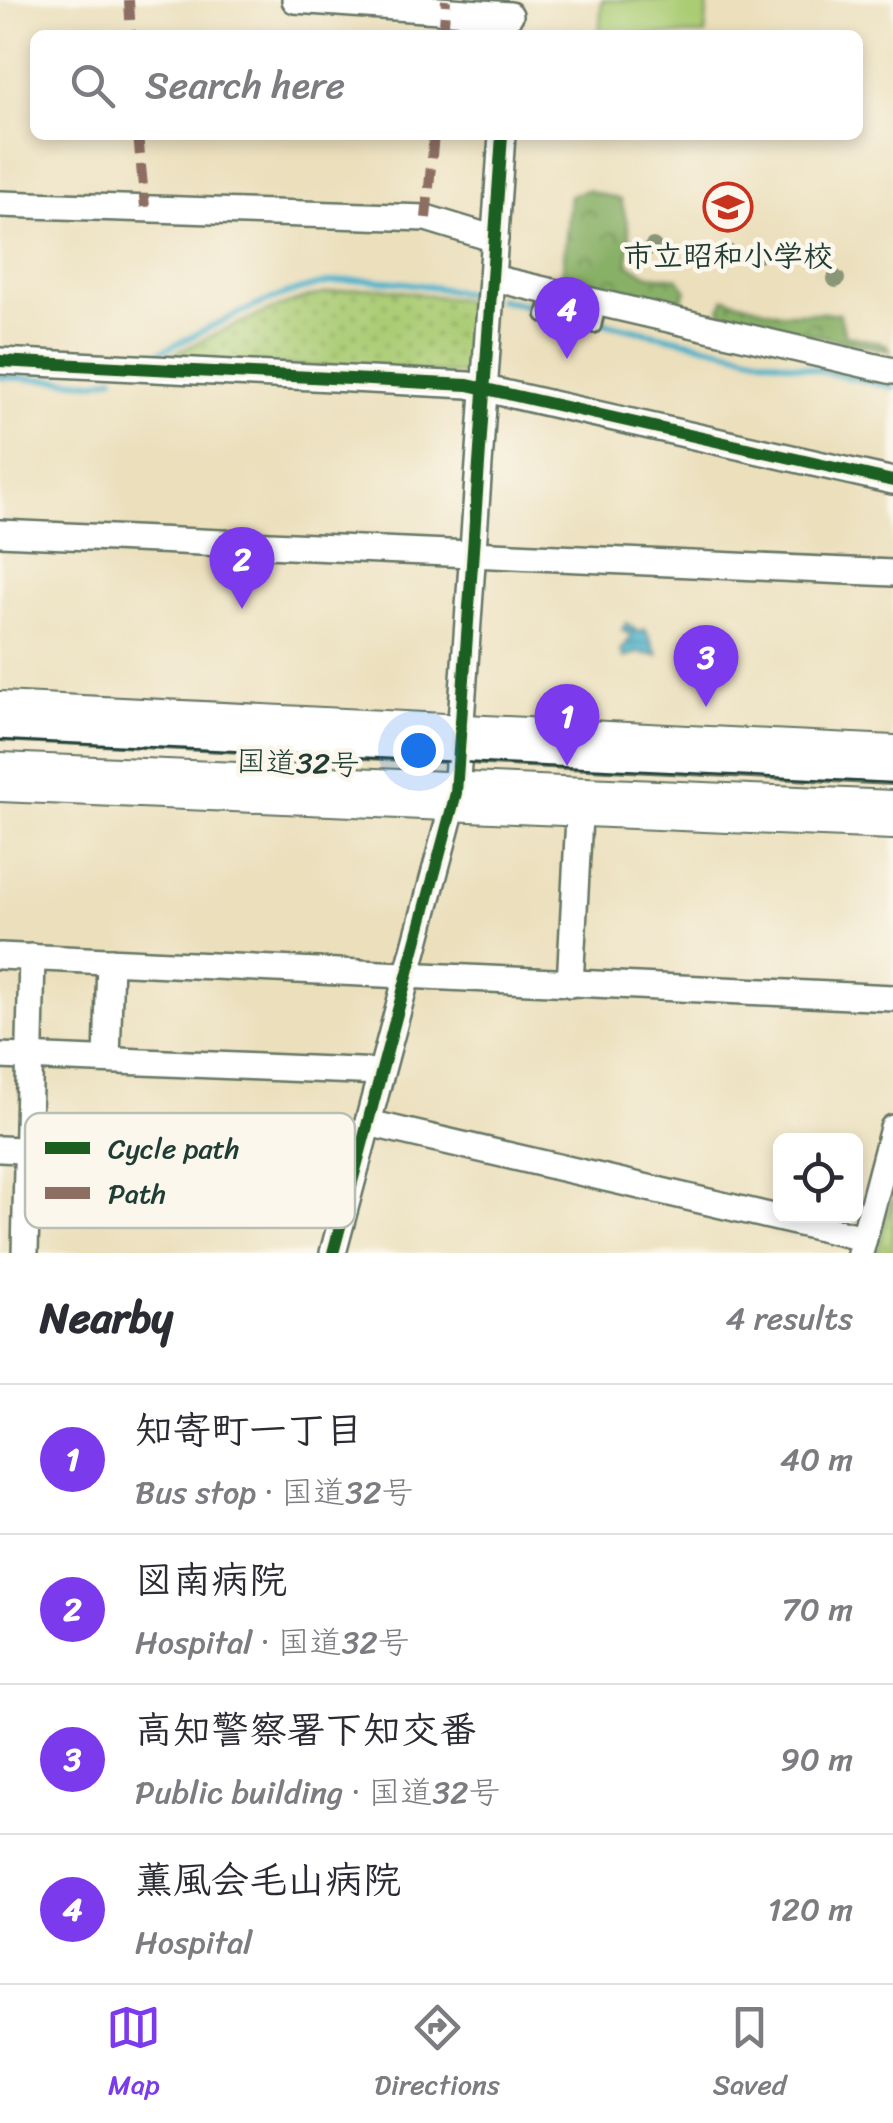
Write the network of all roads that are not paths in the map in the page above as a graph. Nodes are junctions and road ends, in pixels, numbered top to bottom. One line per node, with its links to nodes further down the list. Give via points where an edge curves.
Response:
1 (295, 0): 2 (street)
2 (510, 17)
3 (502, 140): 5 (street)
4 (0, 204): 5 (street, via 426,218)
5 (495, 239): 6 (street)
6 (490, 291): 8 (street); 9 (street)
7 (0, 360): 9 (street)
8 (893, 371)
9 (482, 388): 10 (street); 12 (street)
10 (893, 481)
11 (0, 533): 12 (street)
12 (470, 554): 13 (street); 15 (street)
13 (893, 573)
14 (0, 716): 15 (highway, 国道32号)
15 (462, 738): 16 (highway, 国道32号); 18 (street)
16 (893, 760)
17 (0, 776): 18 (highway, 国道32号)
18 (456, 793): 19 (highway, 国道32号); 24 (street)
19 (580, 799): 20 (highway, 国道32号); 25 (street)
20 (893, 814)
21 (0, 956): 22 (street)
22 (32, 958): 23 (street); 28 (street)
23 (110, 962): 24 (street); 29 (street)
24 (406, 976): 25 (street); 30 (street)
25 (570, 984): 26 (street)
26 (893, 998)
27 (0, 1056): 28 (street)
28 (30, 1057): 29 (street); 31 (street)
29 (107, 1060): 30 (street)
30 (381, 1072): 32 (street)
31 (29, 1113)
32 (368, 1123): 36 (street); 40 (street)
33 (893, 1128): 40 (street)
34 (0, 1149): 35 (street)
35 (25, 1150)
36 (356, 1166): 37 (street)
37 (355, 1170)
38 (26, 1228): 41 (street)
39 (340, 1228): 42 (street)
40 (862, 1246)
41 (26, 1253)
42 (334, 1253)

